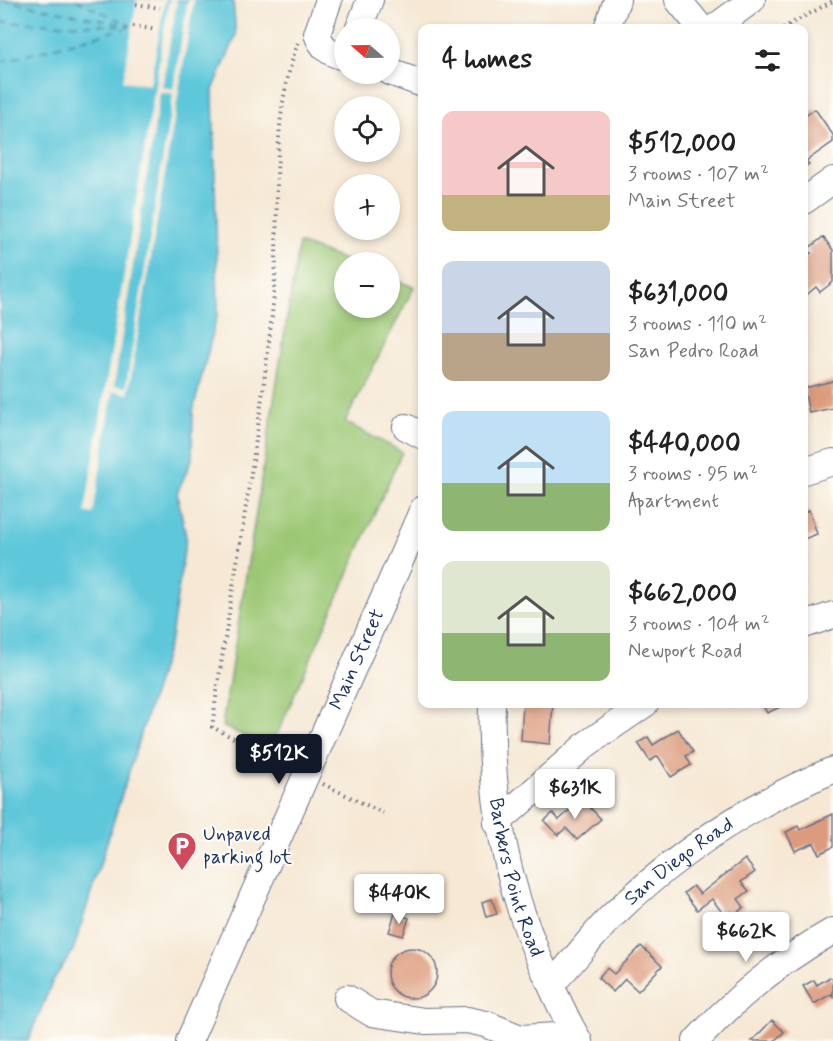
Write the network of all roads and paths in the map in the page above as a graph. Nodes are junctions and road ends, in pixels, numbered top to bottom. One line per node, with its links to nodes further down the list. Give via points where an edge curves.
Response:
1 (329, 0): 16 (street, via 317,34 322,47)
2 (370, 0): 9 (street)
3 (617, 0): 10 (street)
4 (678, 0): 11 (street)
5 (752, 0): 12 (street)
6 (833, 1): 13 (path)
7 (136, 4): 8 (path)
8 (160, 8)
9 (363, 18)
10 (608, 24)
11 (698, 24)
12 (719, 24)
13 (790, 24)
14 (133, 26): 15 (path)
15 (156, 30)
16 (334, 54)
17 (294, 60): 29 (path, via 278,149 275,291 269,350 212,727)
18 (400, 76): 19 (street)
19 (418, 82)
20 (833, 180): 21 (street)
21 (808, 198)
22 (833, 462): 23 (street)
23 (808, 470)
24 (418, 520): 38 (street, Main Street)
25 (833, 615): 26 (street)
26 (808, 624)
27 (492, 708): 33 (street, Barbers Point Road, via 490,742)
28 (639, 708): 33 (street, via 588,743)
29 (283, 765)
30 (833, 770): 35 (street, San Diego Road, via 758,805 676,859 610,918)
31 (331, 789): 32 (path)
32 (383, 813)
33 (497, 823): 35 (street, Barbers Point Road, via 519,910)
34 (833, 930): 39 (street, via 765,975 723,1011)
35 (551, 984): 37 (street, Barbers Point Road)
36 (347, 998): 37 (street, via 371,1013 425,1021 466,1020 520,1038)
37 (577, 1038)
38 (189, 1041)
39 (696, 1041)

